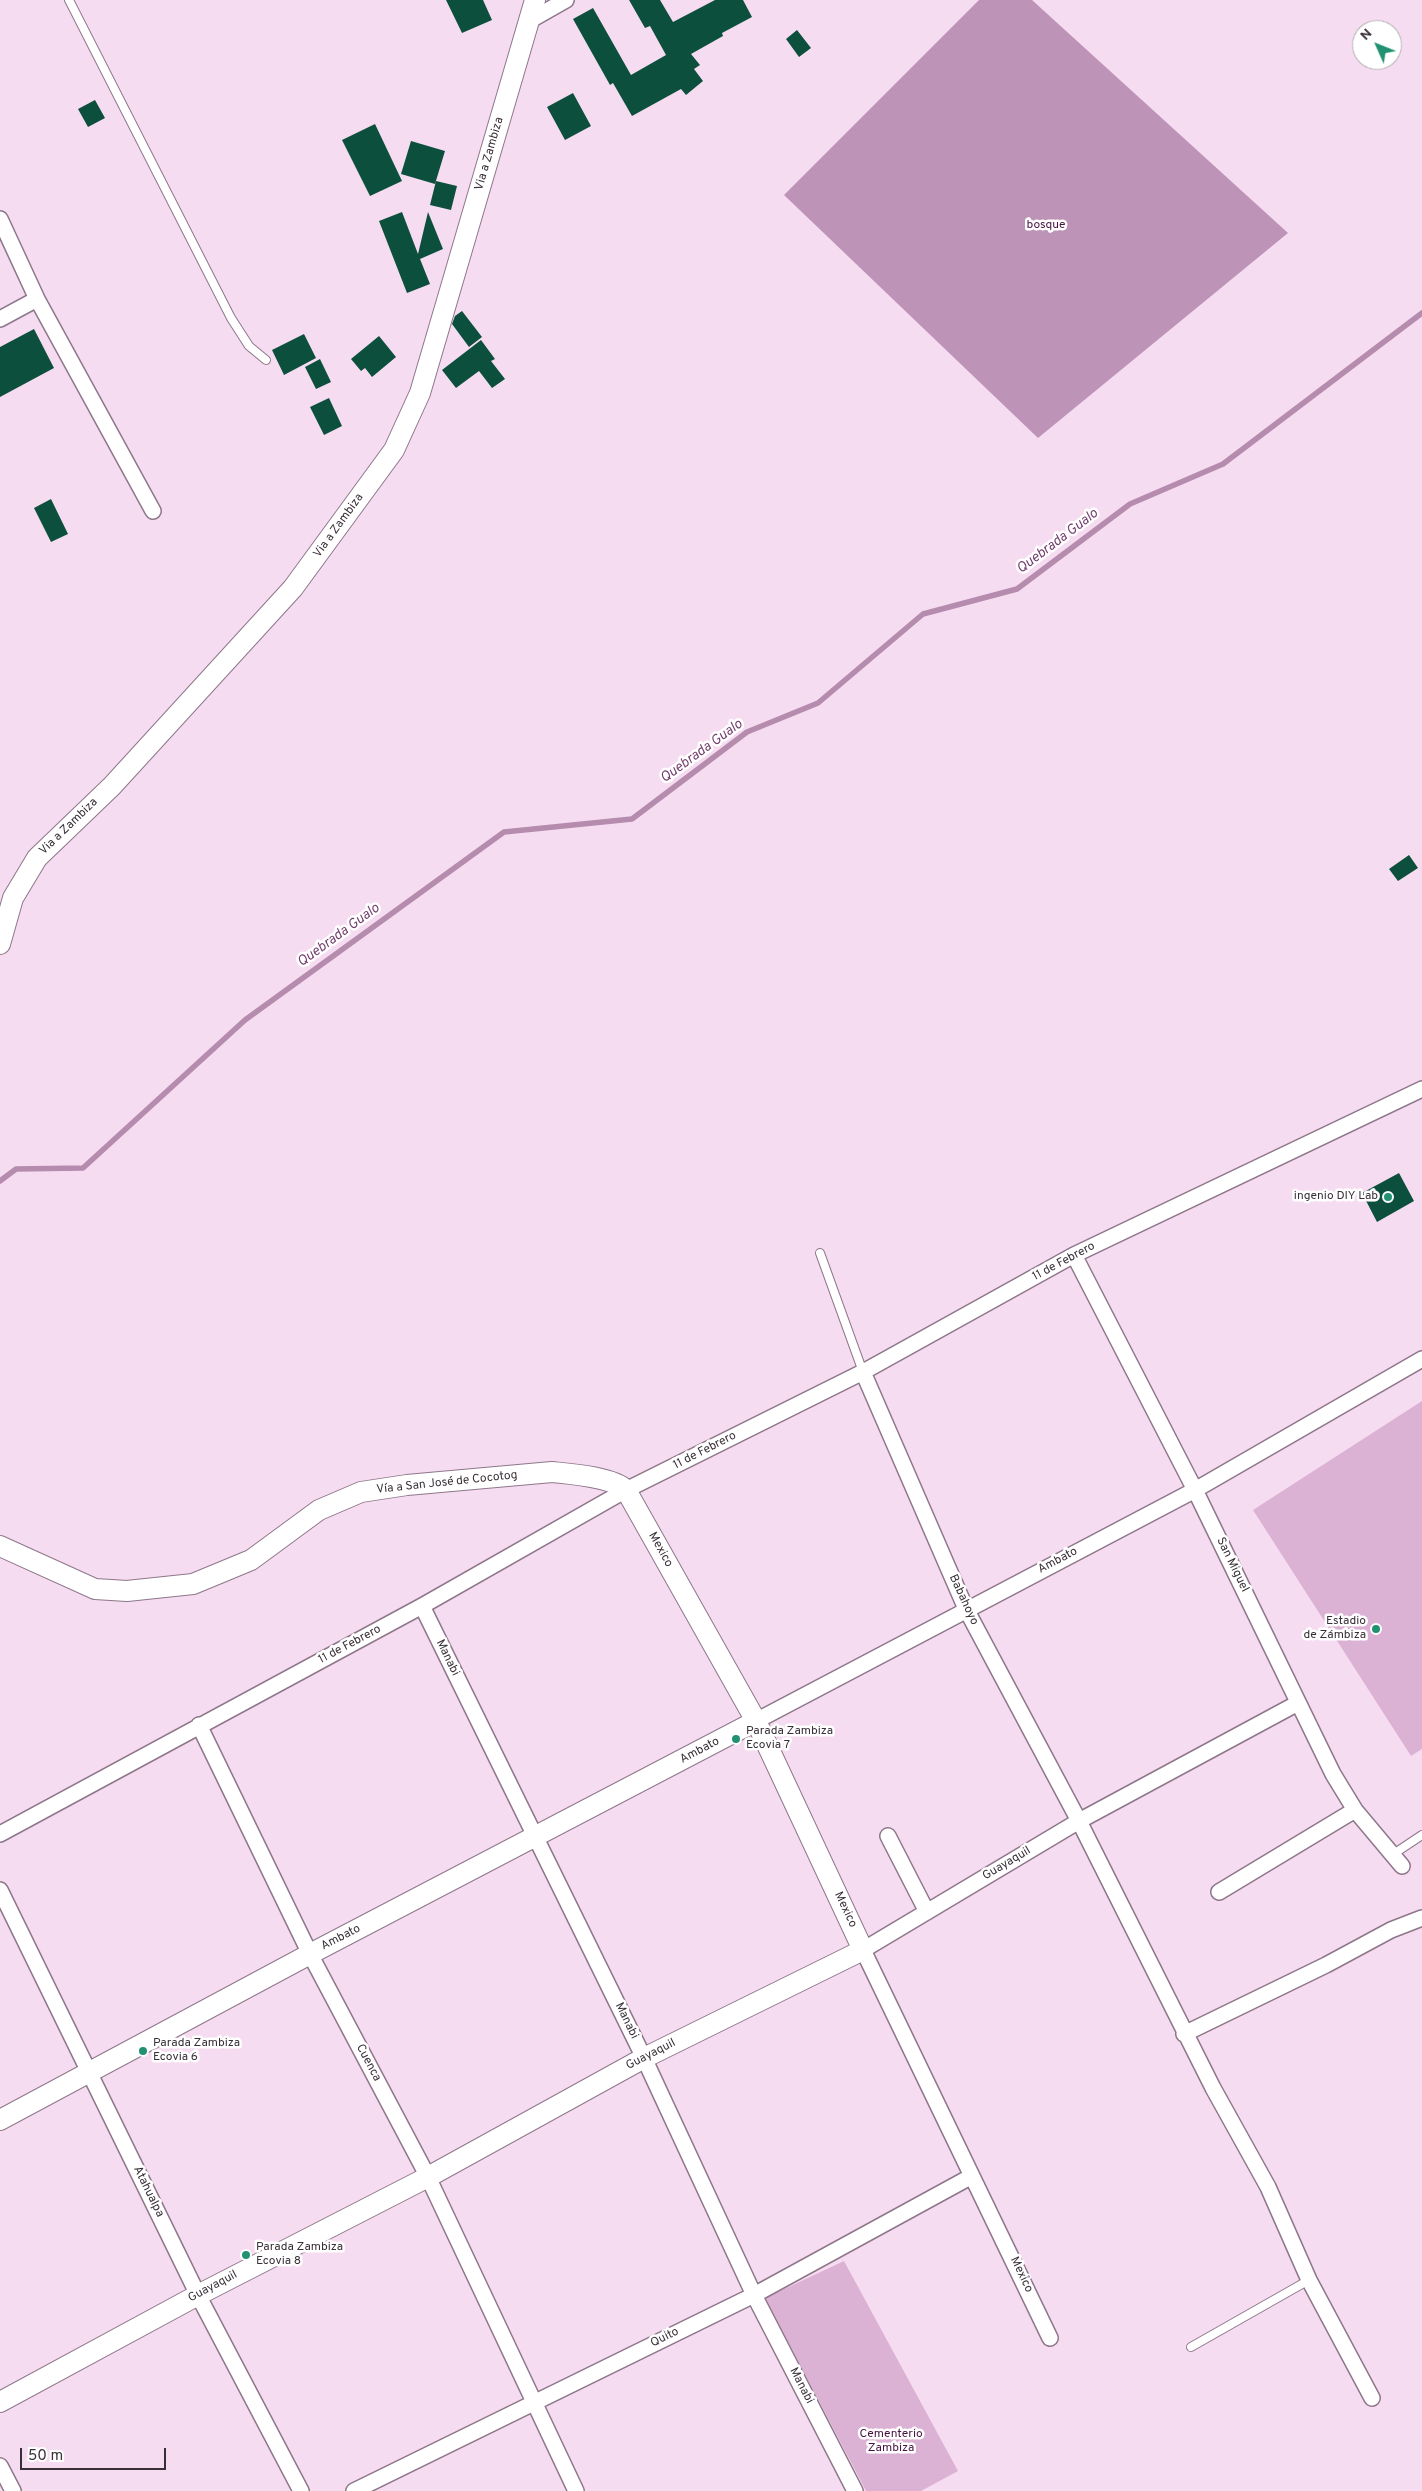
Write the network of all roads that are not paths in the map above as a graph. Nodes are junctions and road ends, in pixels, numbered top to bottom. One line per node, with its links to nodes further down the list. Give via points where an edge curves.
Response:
1 (70, 0): 8 (lane, via 231,318 249,346)
2 (535, 0): 4 (street, Via a Zambiza)
3 (566, 0): 4 (street)
4 (530, 21): 10 (street, Via a Zambiza, via 420,393 394,450 293,588 112,786 37,858 13,898)
5 (0, 219): 6 (street)
6 (37, 299): 7 (street); 9 (street)
7 (0, 318)
8 (266, 360)
9 (153, 511)
10 (0, 944)
11 (1422, 1089): 13 (street, 11 de Febrero)
12 (820, 1253): 15 (lane)
13 (1074, 1255): 15 (street, 11 de Febrero); 17 (street, San Miguel)
14 (1422, 1359): 17 (street, Ambato)
15 (863, 1372): 16 (street, 11 de Febrero); 20 (street, Babahoyo)
16 (626, 1490): 18 (street, Vía a San José de Cocotog, via 621,1485 552,1472 361,1492 318,1510 242,1563 192,1584 127,1591 96,1589); 19 (street, 11 de Febrero); 22 (street, Mexico)
17 (1195, 1490): 20 (street, Ambato); 21 (street, San Miguel)
18 (0, 1546)
19 (422, 1606): 23 (street, 11 de Febrero); 29 (street, Manabi)
20 (966, 1609): 22 (street, Ambato); 25 (street, Babahoyo)
21 (1298, 1703): 24 (street, San Miguel); 25 (street, Guayaquil)
22 (756, 1721): 29 (street, Ambato); 35 (street, Mexico)
23 (199, 1725): 26 (street, 11 de Febrero); 36 (street, Cuenca)
24 (1355, 1810): 30 (street, San Miguel); 32 (street)
25 (1079, 1821): 33 (street, Guayaquil); 37 (street, Babahoyo)
26 (0, 1834)
27 (1422, 1835): 30 (lane)
28 (888, 1836): 33 (street)
29 (535, 1838): 36 (street, Ambato); 38 (street, Manabi)
30 (1397, 1860)
31 (0, 1890): 39 (street, Atahualpa)
32 (1220, 1892)
33 (927, 1912): 35 (street, Guayaquil)
34 (1422, 1918): 37 (street, via 1391,1930)
35 (863, 1950): 38 (street, Guayaquil); 41 (street, Mexico)
36 (310, 1954): 39 (street, Ambato); 42 (street, Cuenca)
37 (1184, 2034): 43 (street, Babahoyo, via 1268,2187)
38 (644, 2058): 42 (street, Guayaquil); 45 (street, Manabi)
39 (90, 2074): 40 (street, Ambato); 44 (street, Atahualpa)
40 (0, 2120)
41 (972, 2176): 45 (street, Quito); 46 (street, Mexico)
42 (428, 2177): 44 (street, Guayaquil); 49 (street, Cuenca)
43 (1309, 2280): 47 (lane); 48 (street, Babahoyo)
44 (198, 2295): 50 (street, Guayaquil); 53 (street, Atahualpa)
45 (754, 2295): 49 (street, Quito); 56 (street, Manabi)
46 (1050, 2338)
47 (1191, 2347)
48 (1372, 2398)
49 (534, 2401): 54 (street, Quito); 55 (street, Cuenca)
50 (0, 2402)
51 (0, 2466): 52 (street)
52 (13, 2491)
53 (301, 2491)
54 (354, 2491)
55 (576, 2491)
56 (855, 2491)

